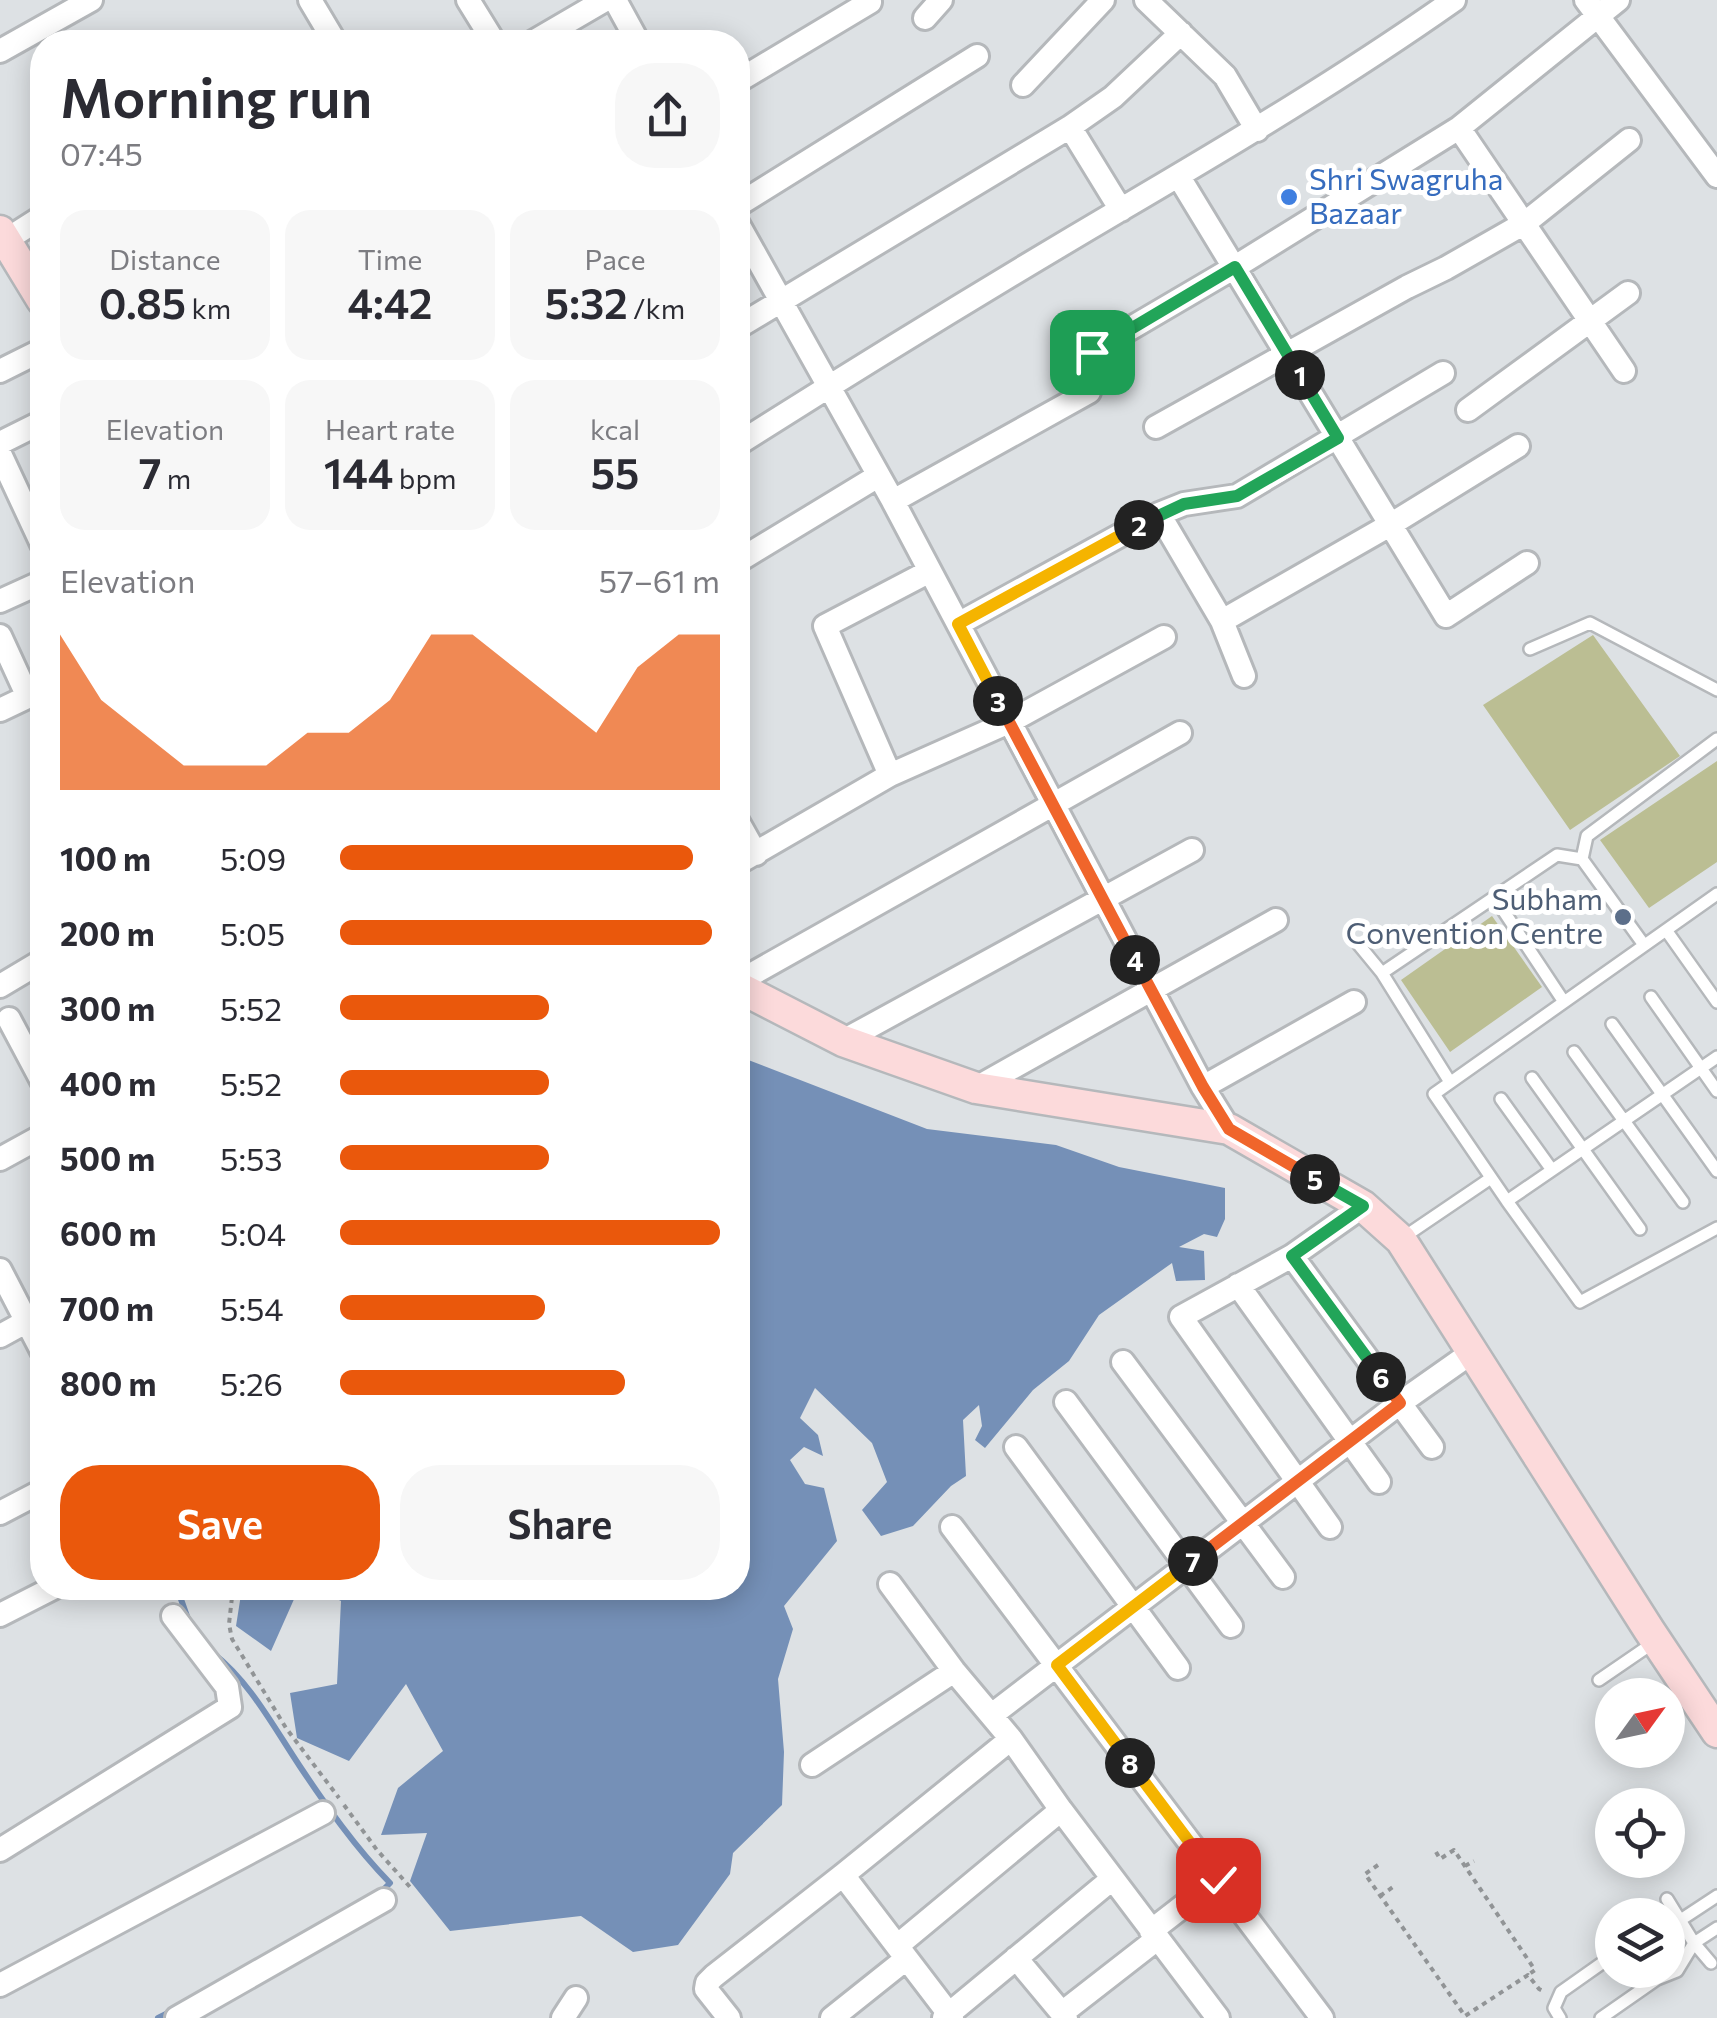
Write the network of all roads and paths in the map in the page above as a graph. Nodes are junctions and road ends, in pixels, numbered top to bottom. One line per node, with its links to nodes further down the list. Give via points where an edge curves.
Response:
1 (92, 0): 14 (street)
2 (310, 0): 15 (street)
3 (468, 0): 16 (street)
4 (605, 0): 17 (street)
5 (615, 0): 18 (street)
6 (941, 0): 13 (street)
7 (1103, 0): 24 (street)
8 (1146, 0): 19 (street)
9 (1454, 0): 27 (street)
10 (1618, 0): 12 (street)
11 (870, 2): 23 (street)
12 (1592, 8): 26 (street); 29 (street)
13 (925, 18)
14 (38, 30)
15 (328, 30)
16 (487, 30)
17 (554, 30)
18 (631, 30)
19 (1181, 33): 25 (street); 27 (street, via 1224,76)
20 (30, 34): 21 (street)
21 (0, 51)
22 (976, 56): 31 (street)
23 (750, 74)
24 (1024, 85)
25 (1070, 127): 32 (street); 40 (street)
26 (1459, 128): 33 (street); 37 (street)
27 (1257, 130): 30 (street)
28 (1629, 140): 33 (street)
29 (1717, 176)
30 (1179, 177): 32 (street); 37 (street)
31 (750, 197)
32 (1121, 210): 49 (street)
33 (1525, 223): 42 (street); 44 (street)
34 (30, 229): 36 (street)
35 (750, 245): 40 (street)
36 (6, 250): 38 (street)
37 (1235, 267): 43 (street); 44 (street)
38 (30, 283)
39 (1628, 293): 42 (street)
40 (781, 300): 41 (street); 49 (street)
41 (750, 319)
42 (1590, 322): 47 (street); 51 (street)
43 (1092, 352)
44 (1288, 354): 52 (street); 55 (street)
45 (30, 356): 46 (street)
46 (0, 371)
47 (1624, 371)
48 (1443, 374): 55 (street)
49 (829, 386): 54 (street); 59 (street)
50 (1088, 392): 60 (street)
51 (1468, 410)
52 (1156, 426)
53 (30, 428): 56 (street)
54 (750, 436)
55 (1338, 438): 61 (street, via 1237,496); 63 (street)
56 (0, 443)
57 (1518, 446): 63 (street)
58 (0, 454): 62 (street)
59 (878, 476): 60 (street); 64 (street)
60 (893, 501): 66 (street)
61 (1160, 514): 69 (street); 70 (street)
62 (30, 518)
63 (1390, 524): 65 (street, via 1446,616); 69 (street)
64 (750, 553)
65 (1527, 563)
66 (930, 571): 70 (street); 82 (street, via 825,626)
67 (30, 587): 68 (street)
68 (0, 601)
69 (1222, 620): 74 (street)
70 (958, 624): 79 (street)
71 (0, 636): 75 (street)
72 (1164, 637): 79 (street)
73 (1530, 649): 76 (lane, via 1590,623)
74 (1244, 676)
75 (30, 685)
76 (1717, 690)
77 (30, 695): 78 (street)
78 (0, 710)
79 (1009, 722): 82 (street); 83 (street)
80 (1180, 733): 83 (street)
81 (1717, 738): 86 (lane, via 1587,836)
82 (890, 775): 85 (street)
83 (1053, 806): 89 (street); 96 (street)
84 (1192, 850): 89 (street)
85 (750, 857)
86 (1582, 859): 88 (lane, via 1557,854); 92 (lane)
87 (1717, 894): 91 (lane)
88 (1495, 898): 94 (lane); 102 (lane)
89 (1103, 899): 98 (street); 106 (street)
90 (1276, 920): 98 (street)
91 (1666, 930): 92 (lane); 103 (lane)
92 (1644, 945): 102 (lane)
93 (1359, 946): 94 (lane)
94 (1382, 973): 112 (lane)
95 (30, 974): 97 (street)
96 (750, 977)
97 (0, 986)
98 (1150, 988): 113 (street); 114 (street)
99 (750, 991): 106 (street)
100 (1651, 997): 110 (lane)
101 (1354, 1002): 113 (street)
102 (1564, 1002): 112 (lane)
103 (1717, 1002)
104 (9, 1019): 109 (street)
105 (1612, 1024): 116 (lane)
106 (843, 1041): 114 (street)
107 (1574, 1052): 118 (lane)
108 (1717, 1057): 110 (lane)
109 (30, 1058)
110 (1701, 1068): 115 (lane); 116 (lane)
111 (1532, 1078): 121 (lane)
112 (1450, 1082): 125 (lane, via 1434,1094)
113 (1203, 1087): 119 (street)
114 (976, 1088): 119 (street)
115 (1717, 1091)
116 (1662, 1095): 118 (lane); 124 (lane)
117 (1501, 1100): 123 (lane)
118 (1624, 1121): 121 (lane); 127 (lane)
119 (1229, 1129): 128 (street)
120 (30, 1143): 122 (street)
121 (1582, 1150): 123 (lane); 130 (lane)
122 (0, 1159)
123 (1552, 1170): 126 (lane)
124 (1717, 1171)
125 (1490, 1178): 126 (lane); 131 (lane)
126 (1507, 1201): 129 (lane, via 1580,1302)
127 (1683, 1202)
128 (1363, 1206): 131 (street); 132 (street)
129 (1717, 1228)
130 (1640, 1229)
131 (1401, 1240): 138 (street)
132 (1292, 1256): 134 (street); 141 (street)
133 (0, 1270): 135 (street)
134 (1238, 1285): 142 (street); 145 (street, via 1181,1317)
135 (30, 1310)
136 (30, 1320): 137 (street)
137 (0, 1336)
138 (1471, 1353): 141 (street); 161 (street)
139 (1123, 1362): 149 (street)
140 (1066, 1402): 152 (street)
141 (1400, 1403): 142 (street); 144 (street)
142 (1349, 1441): 145 (street); 146 (street)
143 (1016, 1447): 157 (street)
144 (1432, 1447)
145 (1297, 1481): 149 (street); 151 (street)
146 (1379, 1482)
147 (30, 1497): 148 (street)
148 (0, 1513)
149 (1243, 1523): 152 (street); 153 (street)
150 (952, 1527): 162 (street)
151 (1330, 1527)
152 (1186, 1566): 157 (street); 160 (street)
153 (1283, 1576)
154 (890, 1584): 164 (street)
155 (30, 1600): 158 (street)
156 (231, 1600): 180 (path, via 232,1639 286,1728)
157 (1133, 1607): 162 (street); 163 (street)
158 (0, 1615)
159 (173, 1616): 172 (street, via 227,1687 230,1707)
160 (1231, 1626)
161 (1656, 1640): 165 (lane); 167 (street)
162 (1057, 1665): 166 (street); 179 (street)
163 (1178, 1668)
164 (954, 1671): 166 (street); 169 (street)
165 (1602, 1678)
166 (992, 1714): 168 (street)
167 (1717, 1732)
168 (1011, 1738): 170 (street); 177 (street)
169 (812, 1765)
170 (1061, 1810): 178 (street); 192 (street)
171 (323, 1812): 197 (street)
172 (0, 1850)
173 (1436, 1852): 176 (path, via 1440,1858 1454,1850)
174 (1474, 1861): 176 (path)
175 (1378, 1866): 182 (path, via 1365,1874)
176 (1465, 1866): 188 (path)
177 (843, 1875): 192 (street); 202 (street, via 706,1983)
178 (1112, 1879): 190 (street); 193 (street)
179 (1218, 1880): 190 (street); 205 (street)
180 (410, 1887)
181 (1393, 1888): 182 (path)
182 (1380, 1896): 196 (path, via 1466,2016)
183 (1717, 1896): 185 (lane)
184 (384, 1900): 201 (street)
185 (1685, 1915)
186 (1515, 1926): 188 (path)
187 (1717, 1928): 191 (lane)
188 (1508, 1930): 196 (path, via 1535,1970)
189 (1685, 1934): 191 (lane)
190 (1154, 1935): 199 (street); 204 (street)
191 (1694, 1943): 194 (lane); 207 (lane, via 1677,1971)
192 (902, 1952): 200 (street); 203 (street)
193 (1016, 1958): 199 (street); 200 (street)
194 (1711, 1963)
195 (1595, 1968): 198 (lane)
196 (1528, 1976): 198 (path)
197 (0, 1985)
198 (1558, 2000): 206 (lane)
199 (1064, 2015)
200 (948, 2017)
201 (177, 2018)
202 (730, 2018)
203 (832, 2018)
204 (1217, 2018)
205 (1322, 2018)
206 (1560, 2018)
207 (1601, 2018)

